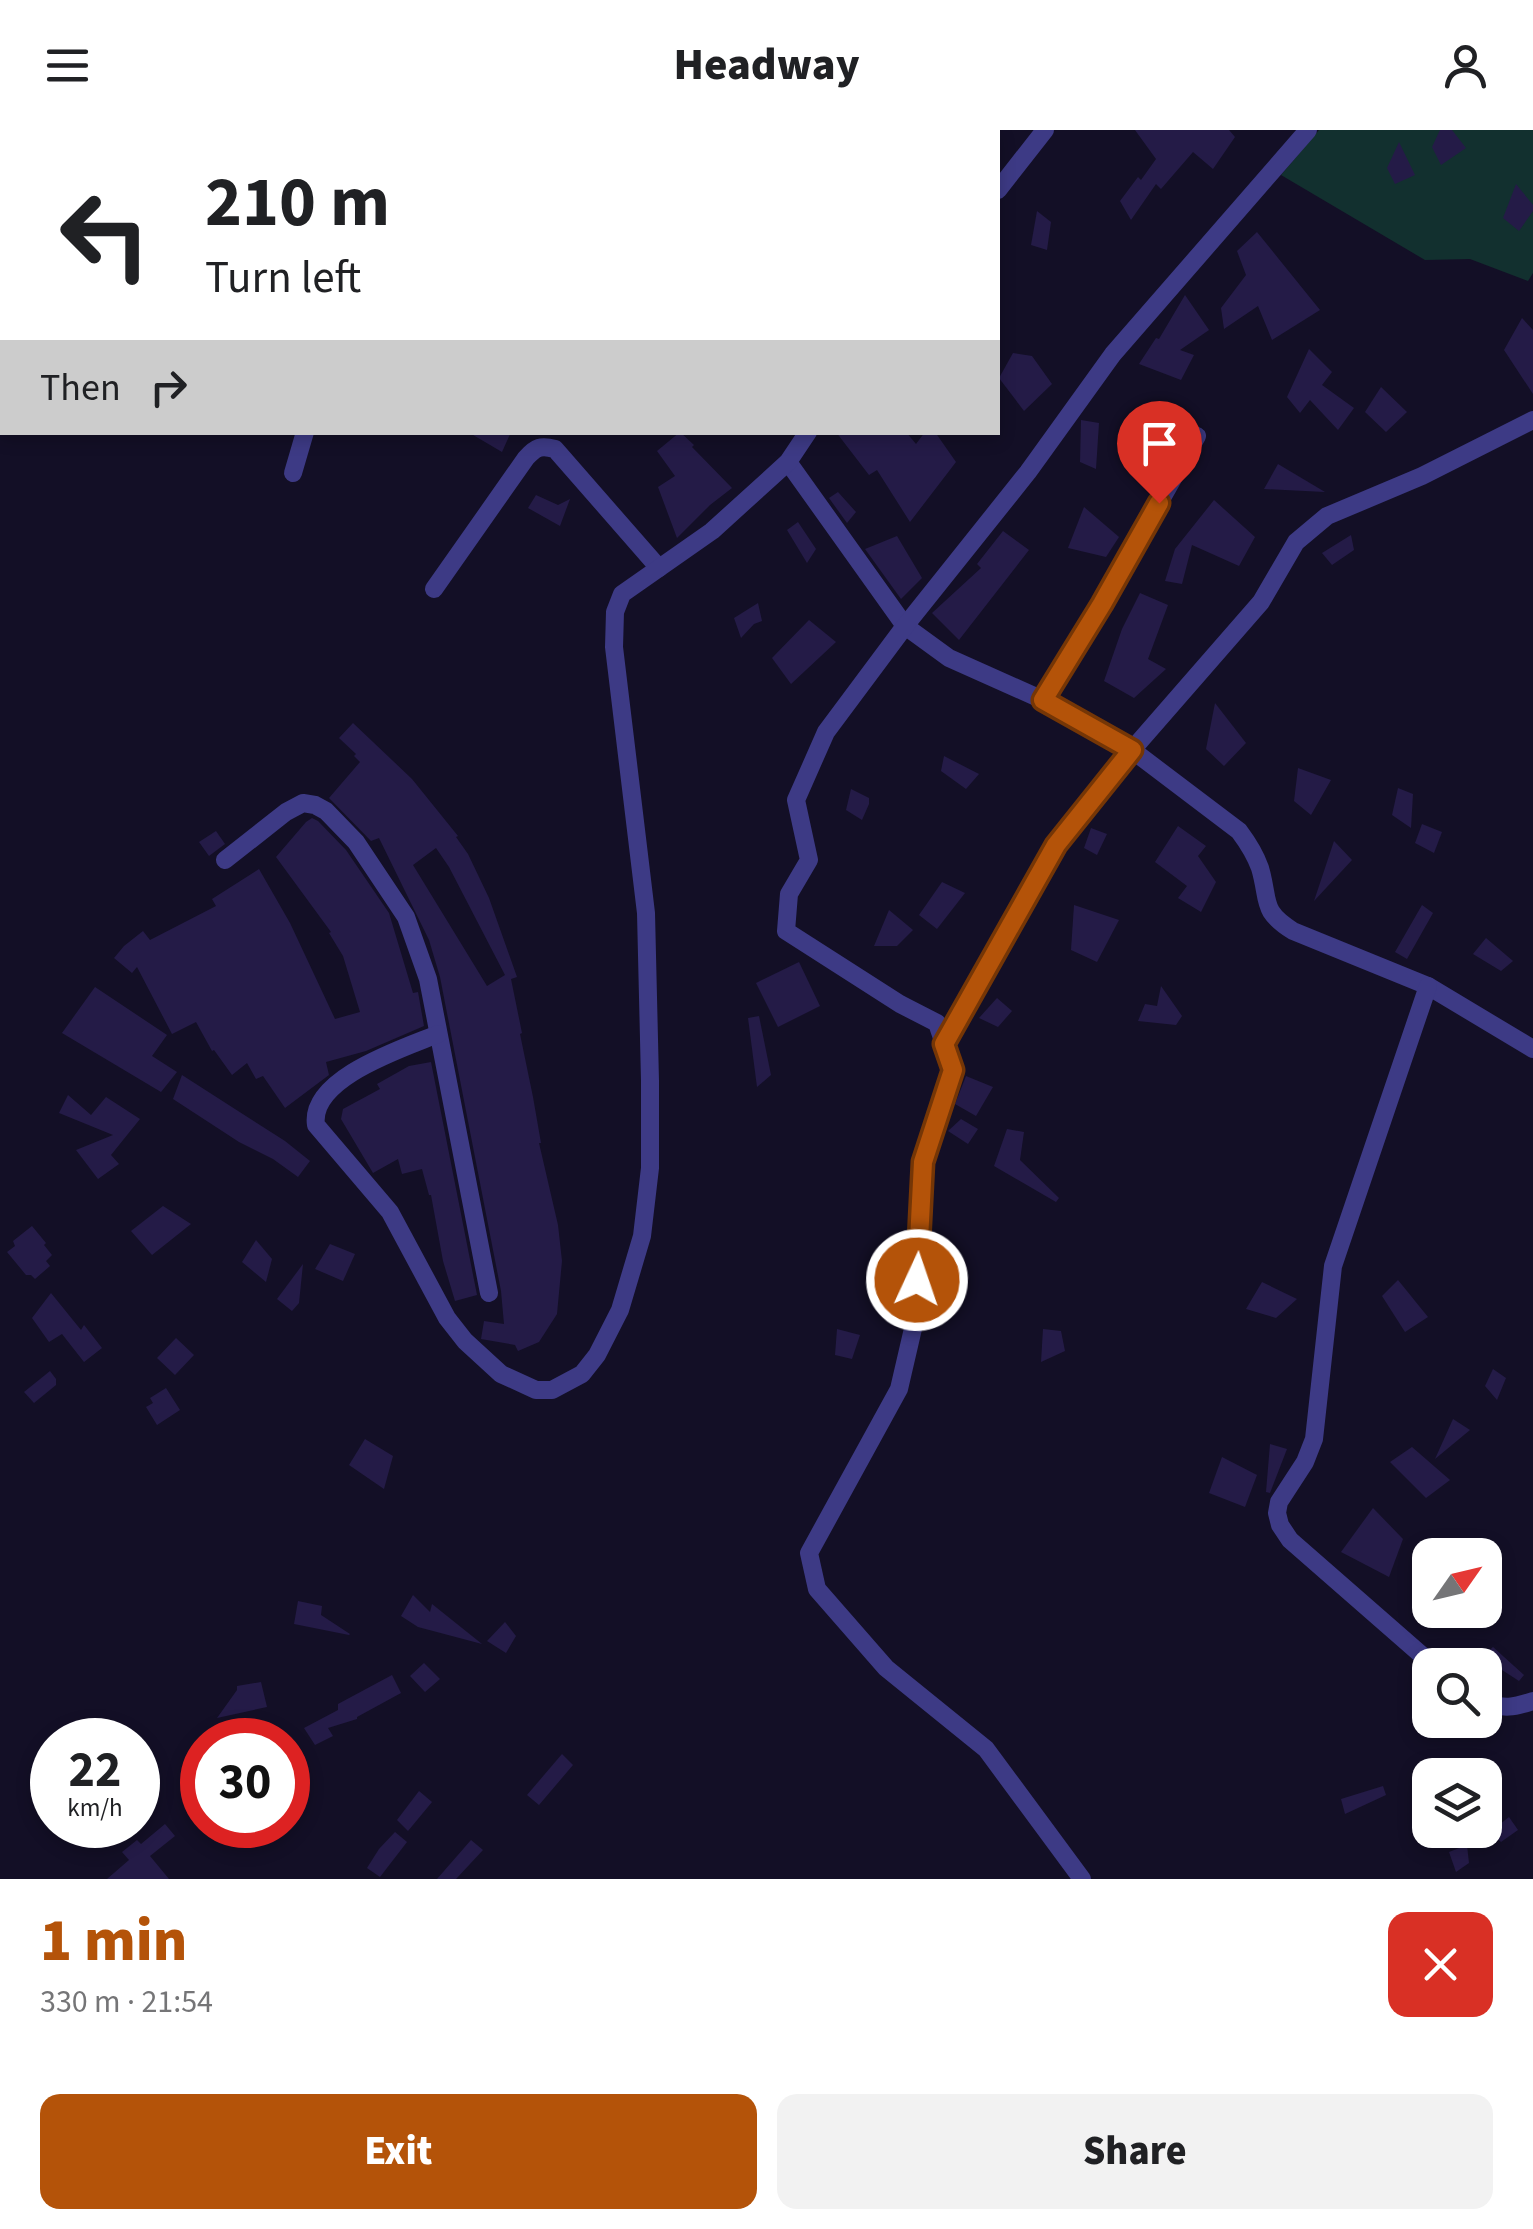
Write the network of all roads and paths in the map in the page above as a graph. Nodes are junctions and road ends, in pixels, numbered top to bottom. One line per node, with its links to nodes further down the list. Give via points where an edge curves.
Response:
1 (1045, 130): 3 (street)
2 (1308, 130): 12 (street, via 1114,354)
3 (1000, 187)
4 (1533, 420): 14 (street, via 1327,516 1296,542 1260,602)
5 (304, 435): 9 (street)
6 (806, 435): 8 (street)
7 (1197, 436): 13 (street)
8 (788, 462): 10 (street, via 712,532); 12 (street)
9 (293, 473)
10 (659, 568): 11 (street, via 556,449 543,445 526,458); 17 (street, via 617,603 614,647 646,913 650,1168 642,1236 620,1310 597,1356 582,1374 552,1390 501,1374 466,1341 390,1212 316,1124 314,1113 326,1092 366,1064)
11 (434, 590)
12 (905, 626): 13 (street, via 950,658); 18 (street, via 826,732 796,800 810,860 789,894 786,931 936,1023)
13 (1043, 700): 14 (street)
14 (1132, 750): 16 (street, via 1239,831 1252,849 1276,920); 18 (street, via 1056,845)
15 (225, 860): 17 (street, via 303,803 326,811 356,842 406,917)
16 (1428, 986): 19 (street); 21 (street, via 1333,1266 1314,1439 1277,1513 1290,1540)
17 (438, 1034): 20 (street)
18 (944, 1044): 24 (street, via 953,1070 923,1162 915,1320 899,1389 809,1553 817,1589 886,1668 986,1748)
19 (1533, 1049)
20 (489, 1293)
21 (1414, 1648)
22 (1533, 1701): 23 (street)
23 (1502, 1707)
24 (1082, 1879)

